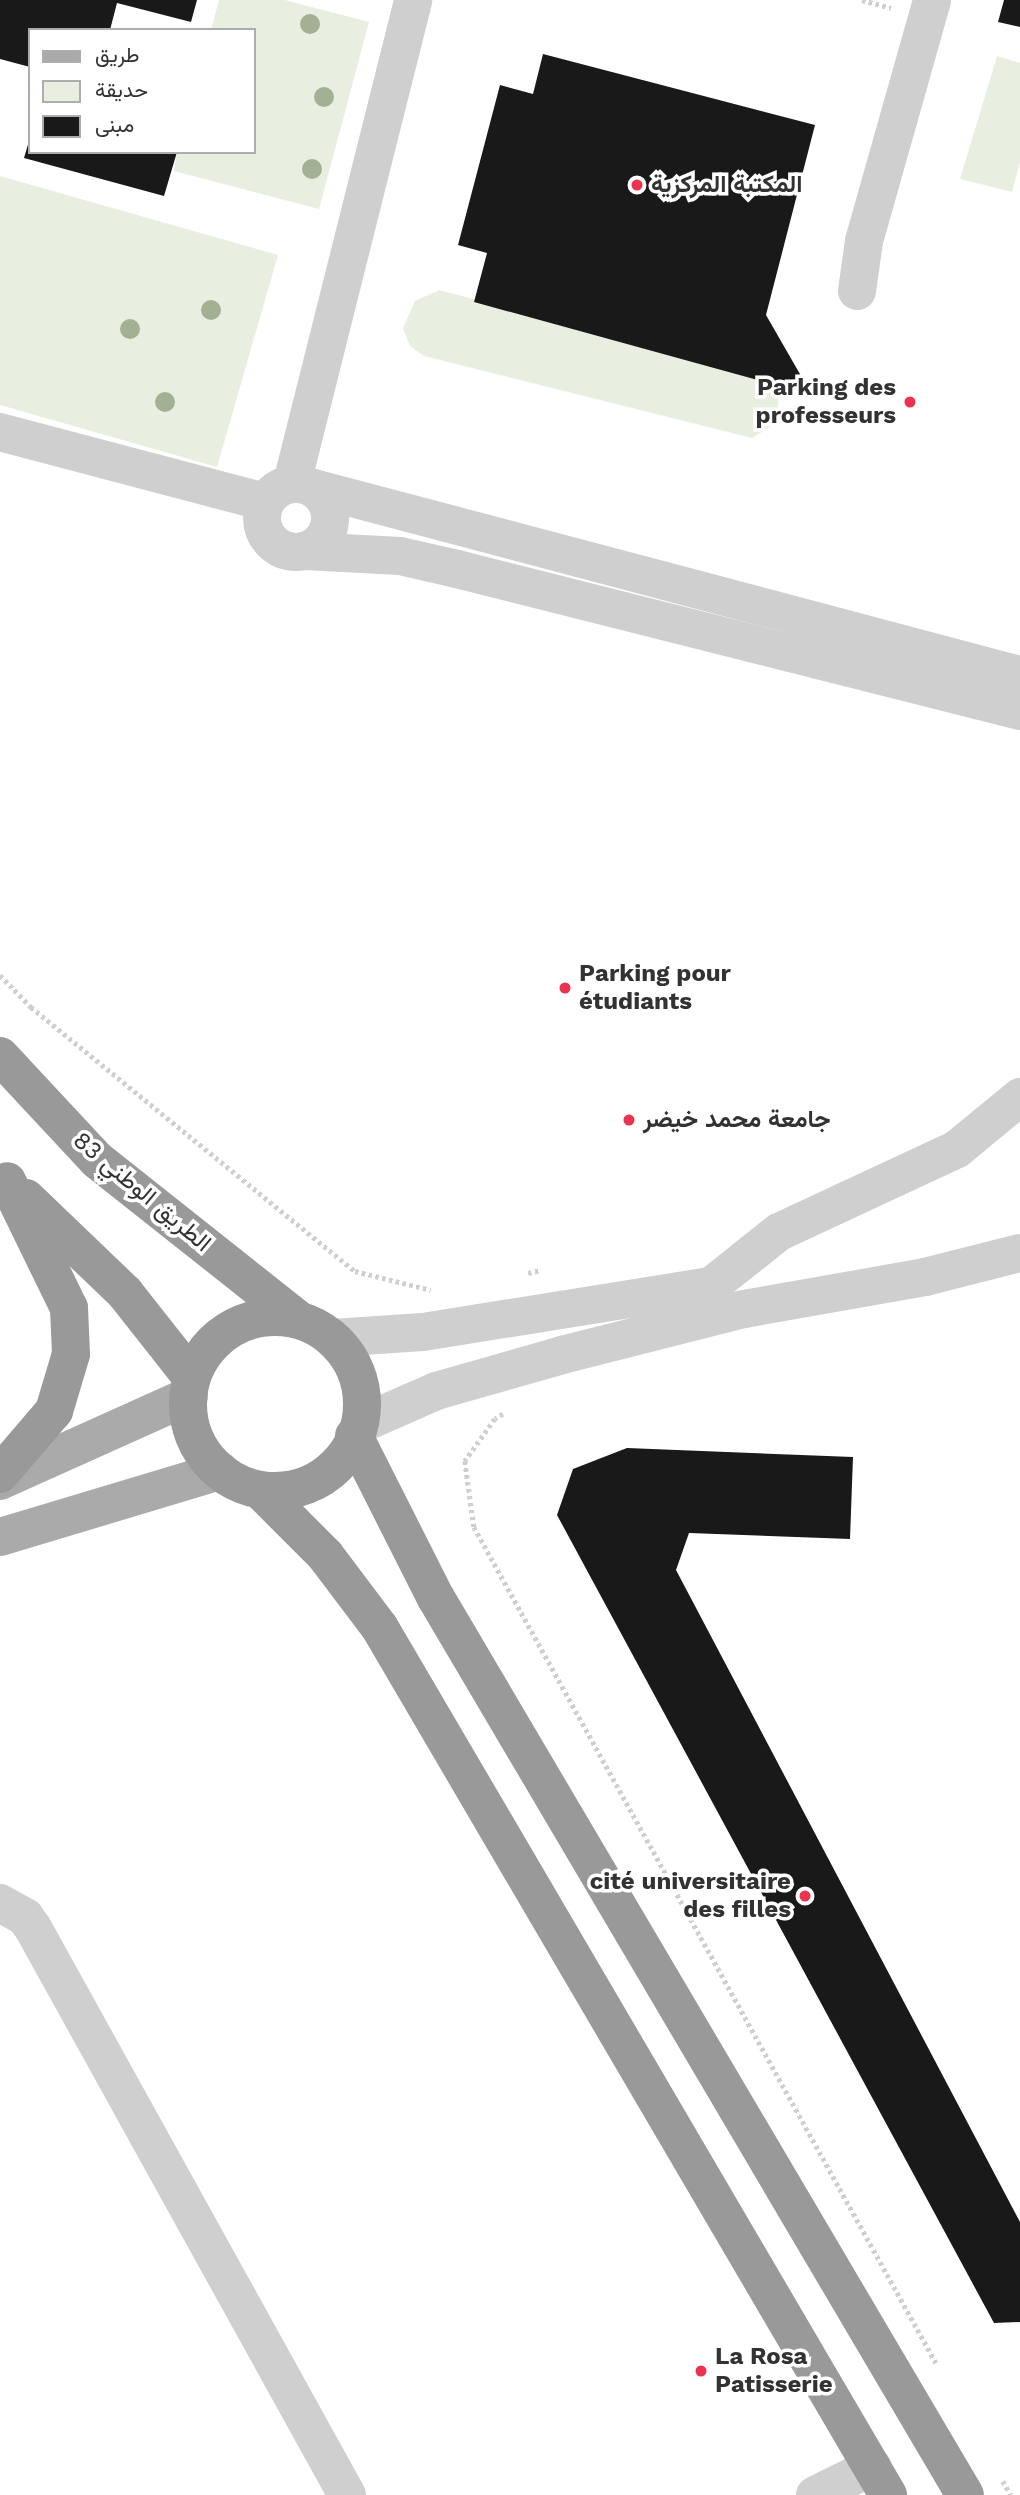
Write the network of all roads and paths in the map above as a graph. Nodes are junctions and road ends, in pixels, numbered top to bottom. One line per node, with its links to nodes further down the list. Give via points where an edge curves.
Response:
1 (413, 0): 7 (street)
2 (862, 0): 4 (path)
3 (932, 0): 5 (street, via 864,241)
4 (895, 9)
5 (857, 291)
6 (0, 432): 7 (street)
7 (290, 491): 8 (street, via 262,525 273,544 294,553); 8 (street, via 323,495 331,516 324,538); 9 (street)
8 (305, 551): 10 (street, via 422,561)
9 (1020, 675)
10 (1020, 711)
11 (0, 975): 18 (path, via 31,1007 355,1271)
12 (0, 1056): 19 (highway, الطريق الوطني 83, via 97,1160)
13 (1020, 1097): 20 (street, via 957,1149 779,1232 711,1286 423,1332)
14 (4, 1176): 21 (highway, via 125,1293); 25 (highway, via 69,1308 71,1354 54,1411)
15 (1020, 1253): 23 (street, via 925,1277 744,1309 562,1355 436,1391)
16 (541, 1270): 17 (path)
17 (516, 1276)
18 (441, 1292)
19 (295, 1317): 20 (highway); 21 (highway, via 266,1316 219,1336 202,1354)
20 (334, 1338): 23 (highway, via 357,1372 363,1398)
21 (190, 1386): 24 (highway, via 193,1436); 26 (main road)
22 (507, 1412): 30 (path, via 495,1419 465,1461 474,1527)
23 (357, 1430): 27 (highway, via 335,1469 313,1484); 35 (highway, via 436,1598)
24 (220, 1471): 27 (highway); 28 (main road)
25 (0, 1474)
26 (0, 1481)
27 (261, 1491): 32 (highway, via 325,1556 380,1628)
28 (0, 1537)
29 (0, 1903): 33 (street, via 25,1917 33,1928)
30 (937, 2366)
31 (998, 2472): 36 (path)
32 (880, 2481): 34 (street)
33 (347, 2495)
34 (816, 2495)
35 (965, 2495)
36 (1011, 2495)

